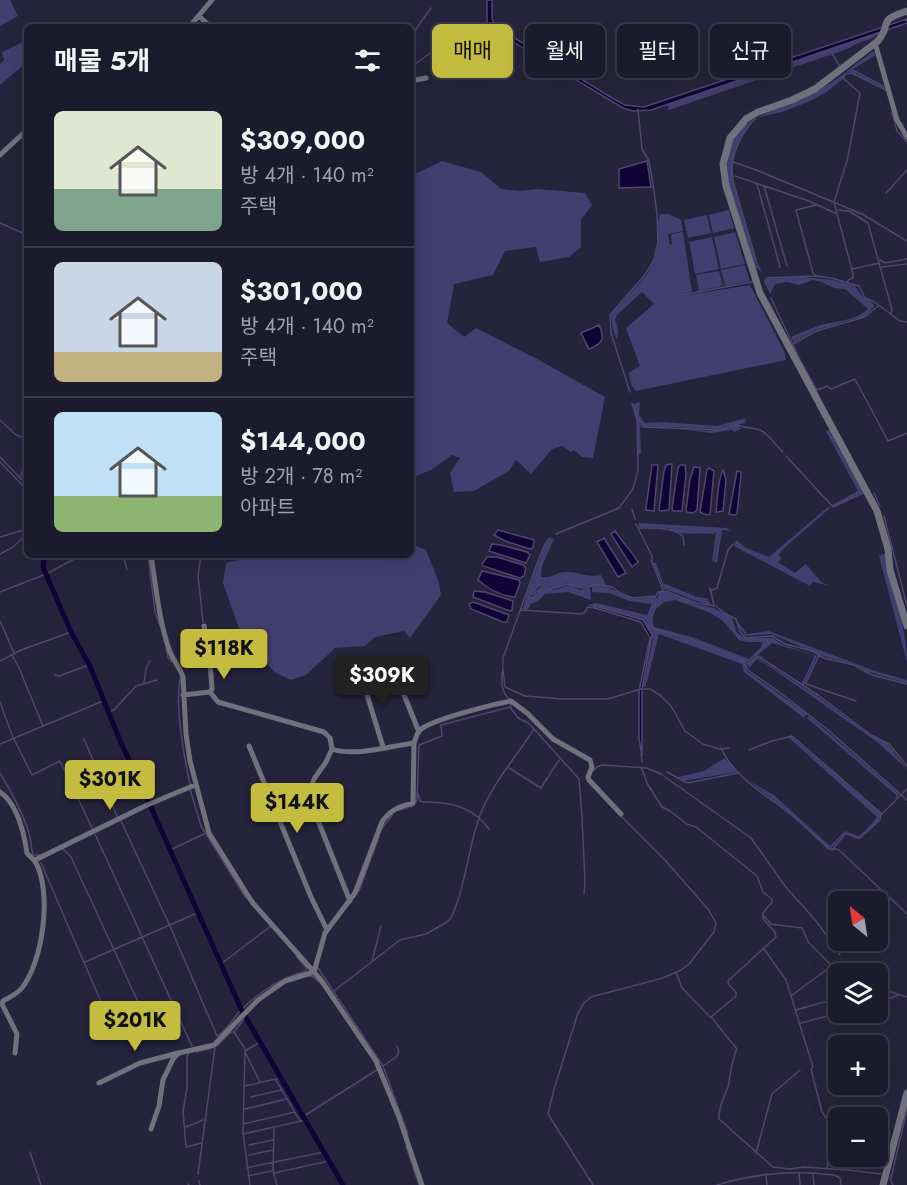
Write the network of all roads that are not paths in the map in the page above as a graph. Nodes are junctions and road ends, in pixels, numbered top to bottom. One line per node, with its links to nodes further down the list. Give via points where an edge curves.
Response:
1 (212, 0): 3 (street)
2 (907, 11): 6 (street, via 886,21)
3 (199, 16): 4 (street); 5 (street)
4 (192, 24)
5 (208, 24)
6 (875, 43): 10 (street, via 897,120); 14 (street, via 815,89 746,119 730,138 724,171 760,293 877,511)
7 (426, 78): 8 (street)
8 (414, 80)
9 (24, 133): 11 (street)
10 (907, 136)
11 (0, 155)
12 (151, 558): 18 (street, via 160,615 171,655 183,677)
13 (204, 626): 17 (street, via 213,684)
14 (907, 626)
15 (394, 670): 19 (street)
16 (361, 675): 22 (street)
17 (210, 692): 18 (street); 23 (street, via 218,702 324,732)
18 (183, 695): 24 (street)
19 (418, 732): 20 (street); 26 (street, via 446,718 511,700 553,739 590,760 589,780)
20 (414, 744): 22 (street); 28 (street, via 413,803 400,806 382,822)
21 (249, 746): 29 (street)
22 (383, 747): 23 (street, via 350,752)
23 (332, 749): 28 (street, via 309,791 310,803)
24 (195, 785): 27 (street); 30 (street, via 209,833 240,885)
25 (0, 792): 27 (street, via 12,804 27,853)
26 (621, 814)
27 (35, 860): 31 (street, via 41,874 43,930 25,983 2,1004 17,1034)
28 (350, 901): 29 (street)
29 (327, 930): 30 (street)
30 (314, 972): 32 (street, via 285,981 258,1000 214,1045); 36 (street, via 379,1066)
31 (15, 1053)
32 (179, 1053): 33 (street, via 140,1063); 35 (street, via 163,1080)
33 (99, 1083)
34 (907, 1093): 37 (street)
35 (151, 1129)
36 (422, 1185)
37 (883, 1185)

